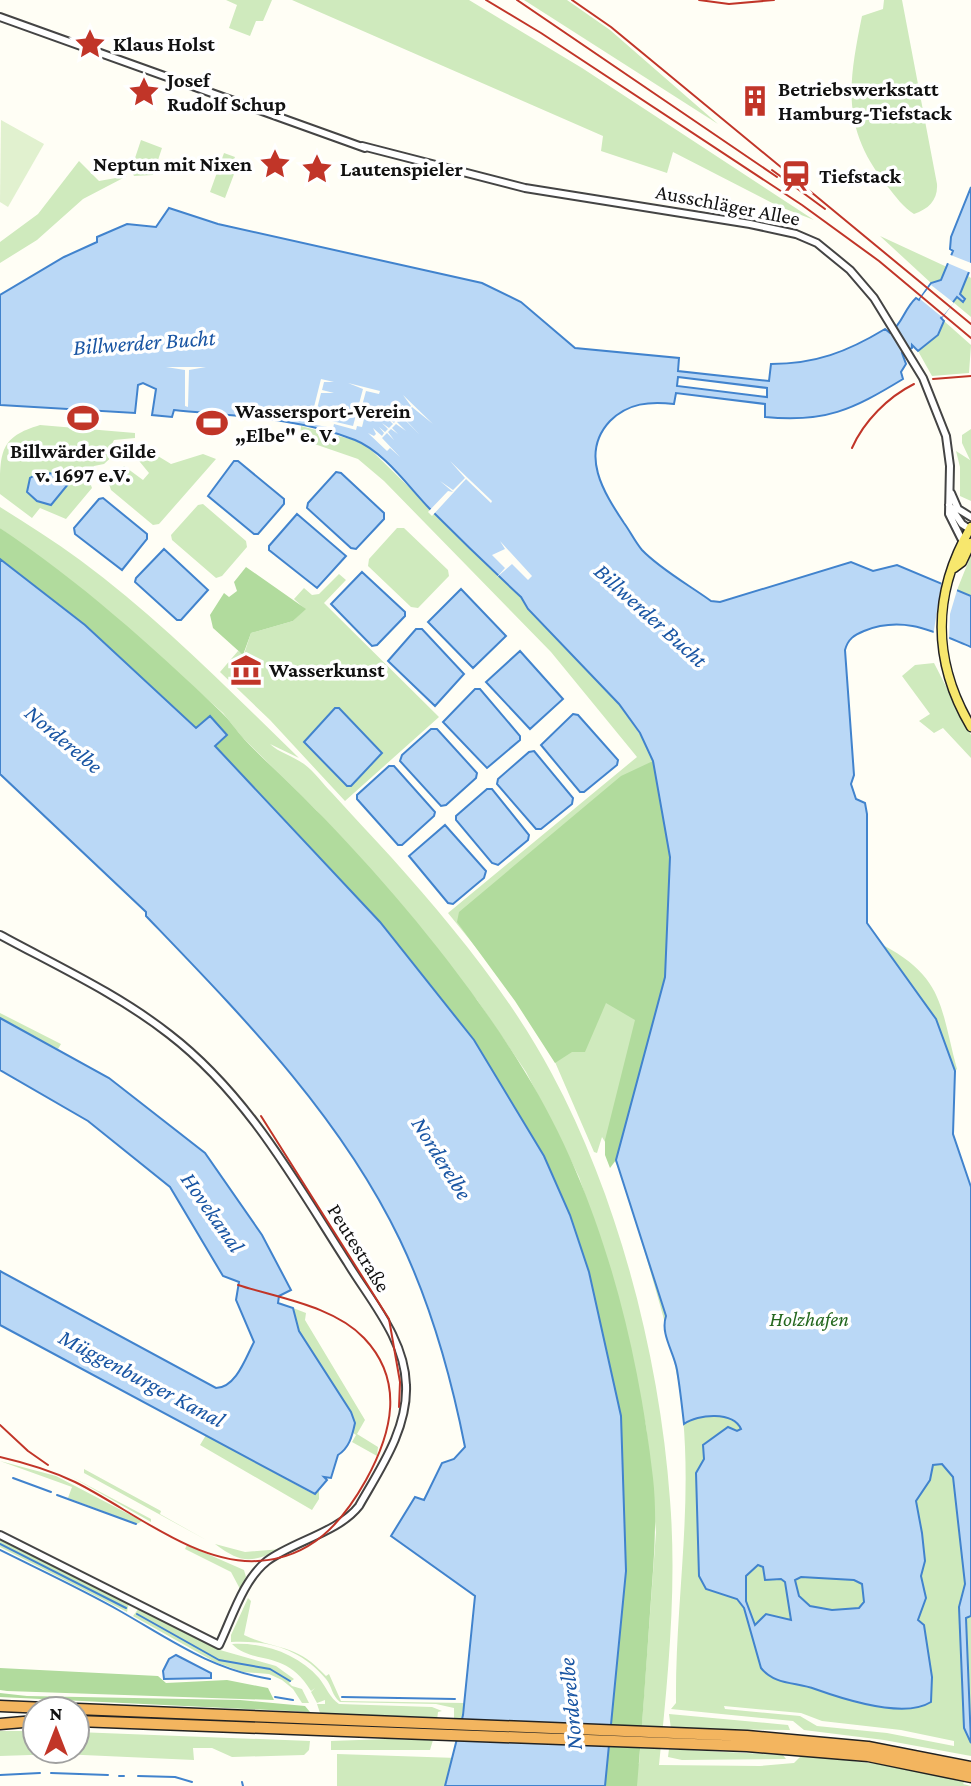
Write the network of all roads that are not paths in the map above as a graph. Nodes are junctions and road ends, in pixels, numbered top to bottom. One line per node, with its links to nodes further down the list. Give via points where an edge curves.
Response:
1 (0, 17): 2 (street, Ausschläger Allee, via 391,154 525,188 801,236 823,247 850,270 908,351 946,436)
2 (950, 488): 3 (street, Ausschläger Allee); 4 (street, via 957,507)
3 (948, 503): 5 (street, via 959,521); 6 (street, via 949,517)
4 (971, 517)
5 (970, 528): 6 (main road)
6 (967, 542): 7 (main road, via 952,572 941,648 949,685)
7 (971, 727)
8 (0, 935): 9 (street, Peutestraße, via 150,1020 238,1100 289,1170 393,1335 406,1382 402,1420 359,1506 306,1543 260,1567 219,1645)
9 (0, 1535)
10 (0, 1706): 11 (highway)
11 (21, 1707)
12 (91, 1710): 18 (highway)
13 (0, 1717): 14 (highway)
14 (21, 1719)
15 (91, 1721): 18 (highway)
16 (21, 1722): 17 (highway)
17 (0, 1724)
18 (315, 1725): 19 (highway, via 837,1743)
19 (969, 1772)

